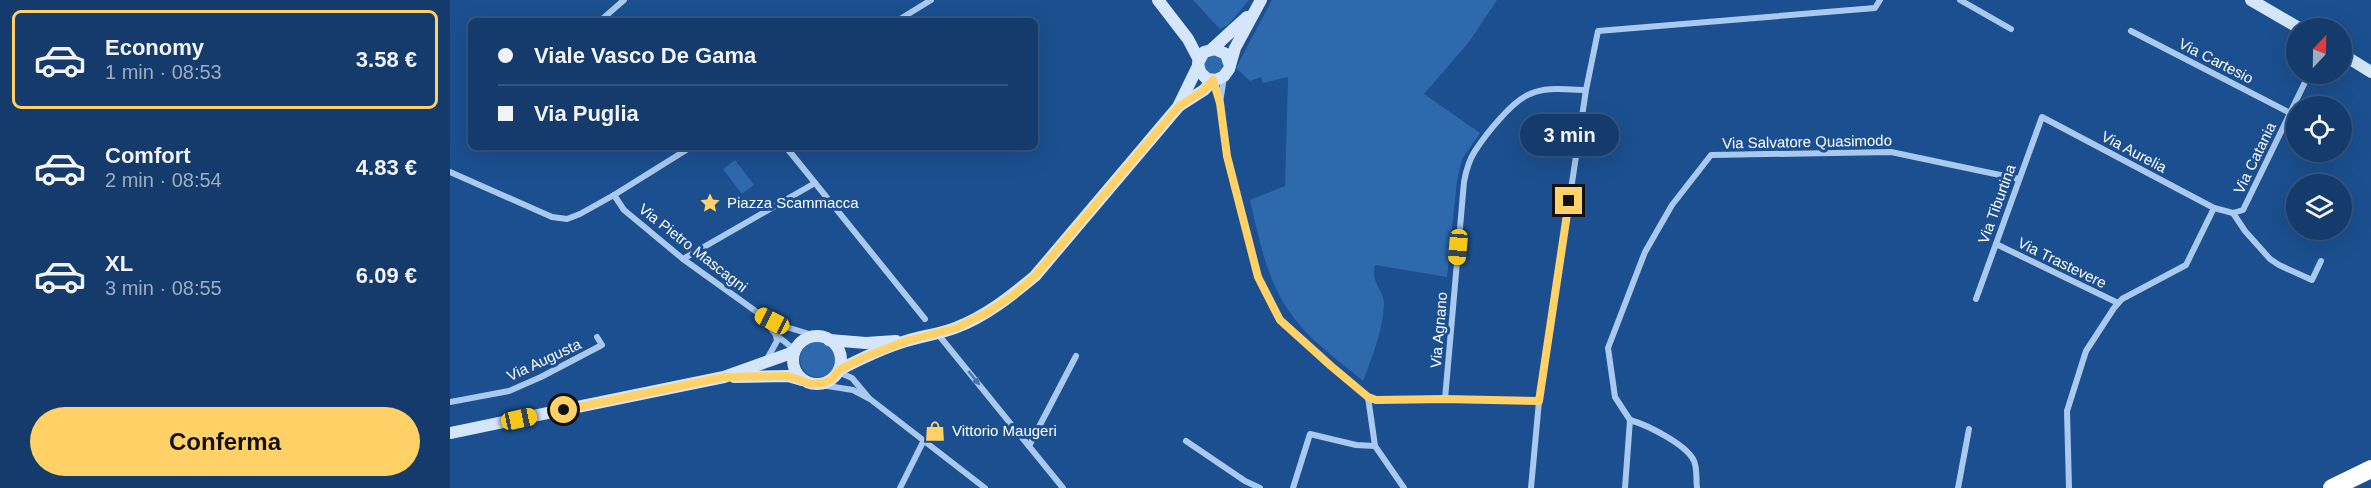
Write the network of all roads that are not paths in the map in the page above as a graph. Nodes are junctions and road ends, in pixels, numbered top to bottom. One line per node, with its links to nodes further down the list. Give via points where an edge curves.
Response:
1 (624, 0): 8 (street)
2 (931, 0): 9 (street)
3 (1158, 0): 13 (main road)
4 (1880, 0): 19 (street, via 1875,8 1598,31)
5 (1960, 0): 11 (street)
6 (2251, 0): 10 (main road)
7 (1259, 4): 14 (main road); 18 (main road)
8 (603, 18)
9 (902, 18)
10 (2286, 20)
11 (2011, 29)
12 (2131, 31): 22 (street, Via Cartesio)
13 (1188, 39): 14 (main road); 16 (main road)
14 (1210, 49): 16 (main road); 18 (main road, via 1228,57)
15 (2352, 60): 17 (main road)
16 (1198, 63): 18 (main road, via 1202,75); 21 (main road)
17 (2371, 72)
18 (1222, 74): 20 (street); 20 (street); 21 (main road)
19 (1586, 90): 55 (street, Via Agnano, via 1528,94 1474,151 1464,182); 56 (street)
20 (1220, 103): 53 (street, via 1227,156 1258,277 1280,320)
21 (1178, 107): 40 (main road, via 1035,276 986,313)
22 (2286, 111)
23 (2042, 117): 28 (street, Via Tiburtina); 31 (street, Via Aurelia)
24 (2286, 121): 32 (street, Via Catania, via 2243,210)
25 (686, 150): 30 (street)
26 (788, 150): 29 (street)
27 (450, 172): 30 (street, via 567,219)
28 (2019, 179): 33 (street, Via Tiburtina); 58 (street, Via Salvatore Quasimodo, via 1892,152 1712,155 1672,205 1645,252 1608,348 1615,397)
29 (815, 183): 34 (street); 39 (street)
30 (614, 195): 34 (street, Via Pietro Mascagni, via 624,210)
31 (2214, 208): 32 (street, Via Catania); 37 (street, via 2186,265)
32 (2233, 213): 35 (street, via 2279,265 2312,280)
33 (1996, 244): 36 (street, Via Tiburtina); 37 (street, Via Trastevere)
34 (683, 259): 38 (street, Via Pietro Mascagni)
35 (2321, 261)
36 (1976, 299)
37 (2118, 303): 76 (street, via 2086,351 2067,411)
38 (761, 315): 41 (street); 42 (street)
39 (925, 319)
40 (937, 333): 45 (main road); 63 (street, one-way to 63)
41 (776, 335): 46 (street); 48 (street, via 774,349)
42 (816, 336): 44 (main road); 46 (main road, via 803,340)
43 (597, 337): 57 (street, Via Augusta, via 602,345 509,391)
44 (829, 340): 45 (main road); 49 (main road, via 840,354)
45 (906, 341): 49 (main road)
46 (794, 351): 48 (main road); 51 (main road, via 794,369)
47 (1076, 356): 63 (street)
48 (766, 361): 50 (main road)
49 (838, 371): 52 (main road, via 829,382); 54 (street, via 852,378)
50 (724, 377): 51 (main road, via 788,376); 60 (main road)
51 (802, 380): 52 (main road)
52 (815, 384): 54 (street, via 853,390)
53 (1368, 397): 55 (street); 64 (street)
54 (870, 399): 62 (street)
55 (1445, 399): 56 (street)
56 (1539, 401): 72 (street)
57 (450, 402)
58 (1630, 420): 73 (street); 74 (street, via 1653,428 1690,454 1695,463)
59 (1969, 429): 75 (street)
60 (450, 433)
61 (1186, 441): 69 (street)
62 (923, 442): 66 (street); 67 (street)
63 (1029, 446): 68 (street)
64 (1375, 446): 70 (street, via 1310,434); 71 (street)
65 (2371, 470): 77 (highway)
66 (900, 488)
67 (985, 488)
68 (1063, 488)
69 (1260, 488)
70 (1293, 488)
71 (1404, 488)
72 (1531, 488)
73 (1625, 488)
74 (1696, 488)
75 (1958, 488)
76 (2069, 488)
77 (2332, 488)

